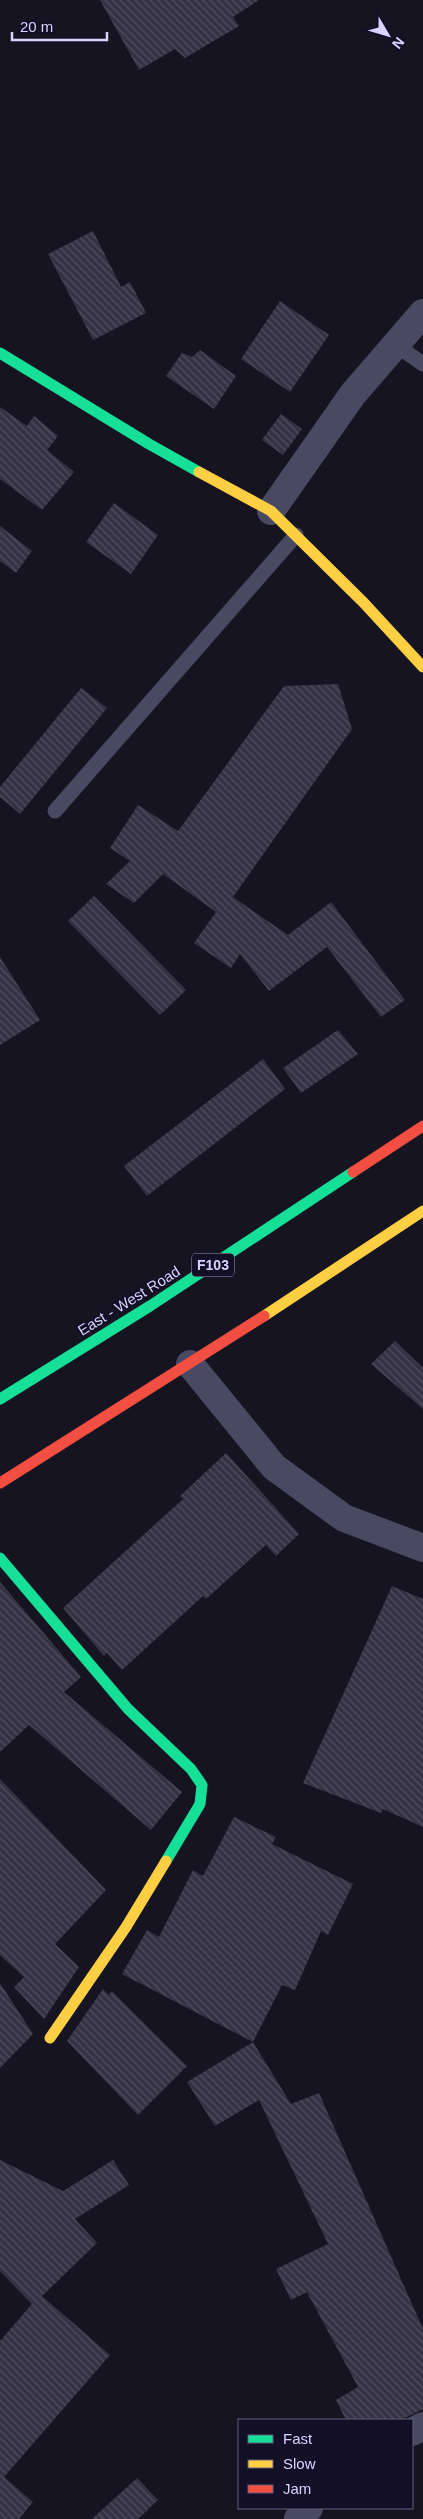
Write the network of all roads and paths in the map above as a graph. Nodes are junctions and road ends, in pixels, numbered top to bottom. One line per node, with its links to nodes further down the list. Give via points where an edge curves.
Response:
1 (423, 313): 2 (street)
2 (396, 345): 4 (lane); 5 (street, via 353,394)
3 (0, 353): 5 (street, via 149,444)
4 (423, 364)
5 (271, 511): 6 (street)
6 (296, 536): 7 (street); 8 (lane)
7 (423, 667)
8 (55, 812)
9 (423, 1126): 12 (street, East - West Road / F103, via 150,1306)
10 (423, 1211): 11 (street)
11 (190, 1364): 13 (street); 14 (street, via 274,1467 344,1518)
12 (0, 1399)
13 (0, 1483)
14 (423, 1548)
15 (0, 1558): 16 (street, via 128,1710 191,1769 202,1785 200,1804 126,1927)
16 (50, 2038)
17 (308, 2509): 18 (street)
18 (298, 2519)

